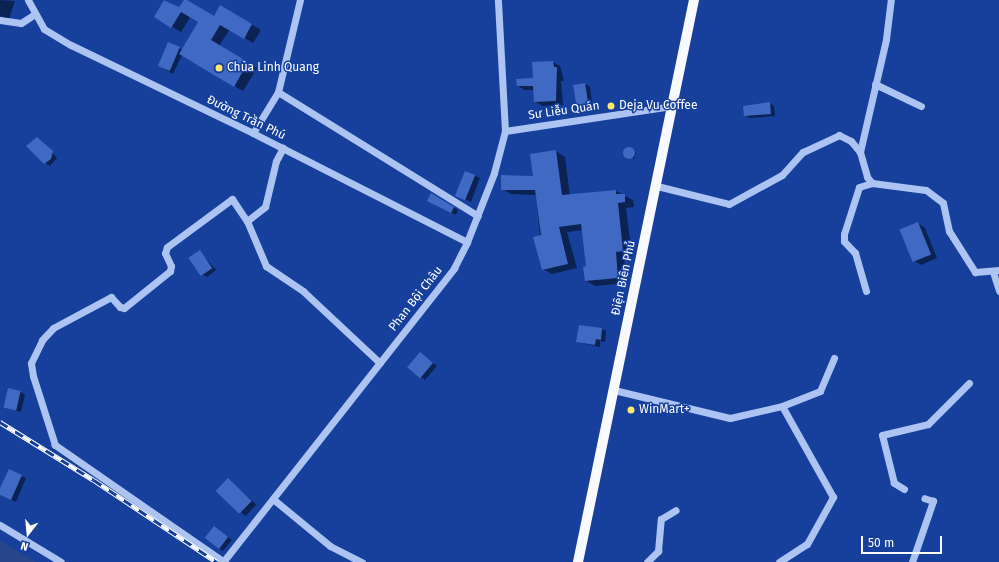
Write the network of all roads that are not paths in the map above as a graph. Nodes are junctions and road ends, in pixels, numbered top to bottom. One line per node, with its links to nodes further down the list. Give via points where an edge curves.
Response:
1 (28, 0): 6 (street, Đường Trần Phú)
2 (300, 0): 9 (street)
3 (498, 0): 12 (street, Phan Bội Châu)
4 (694, 0): 10 (main road, Điện Biên Phủ)
5 (891, 0): 8 (street, via 886,39)
6 (35, 14): 7 (street, via 21,23); 13 (street, Đường Trần Phú, via 44,29 71,45)
7 (0, 20)
8 (875, 84): 11 (street); 15 (street)
9 (278, 92): 13 (street); 18 (street)
10 (673, 106): 12 (street, Sư Liễu Quán); 17 (main road, Điện Biên Phủ)
11 (921, 106)
12 (505, 131): 18 (street, Phan Bội Châu, via 494,173)
13 (253, 133): 14 (street, Đường Trần Phú)
14 (283, 148): 19 (street, via 276,161 265,207); 20 (street, Đường Trần Phú)
15 (860, 152): 16 (street, via 867,177); 17 (street, via 851,141 839,135 821,142 803,152 782,175 729,204)
16 (872, 183): 21 (street, via 926,190 944,203 949,231 975,272); 22 (street, via 859,187 844,234 844,241 855,253)
17 (657, 186): 27 (main road, Điện Biên Phủ)
18 (478, 216): 20 (street, Phan Bội Châu)
19 (247, 221): 25 (street, via 266,266 303,291); 35 (street, via 232,199 167,247 165,253 171,266 170,271 124,308 111,297 53,328 36,348 31,363 55,445)
20 (467, 242): 25 (street, Phan Bội Châu, via 454,268)
21 (996, 271): 23 (street)
22 (866, 291)
23 (999, 291)
24 (834, 358): 28 (street, via 820,391)
25 (380, 363): 31 (street, Phan Bội Châu)
26 (969, 383): 29 (street, via 928,424 882,435 894,483)
27 (614, 390): 28 (street, via 730,418); 37 (main road, Điện Biên Phủ)
28 (782, 406): 39 (street, via 833,497 807,544)
29 (904, 489)
30 (924, 498): 40 (street, via 933,501)
31 (273, 499): 35 (street, Phan Bội Châu); 36 (street, via 330,546)
32 (676, 510): 38 (street, via 661,519 658,551)
33 (0, 525): 34 (street)
34 (61, 562)
35 (223, 562)
36 (362, 562)
37 (578, 562)
38 (647, 562)
39 (779, 562)
40 (912, 562)

